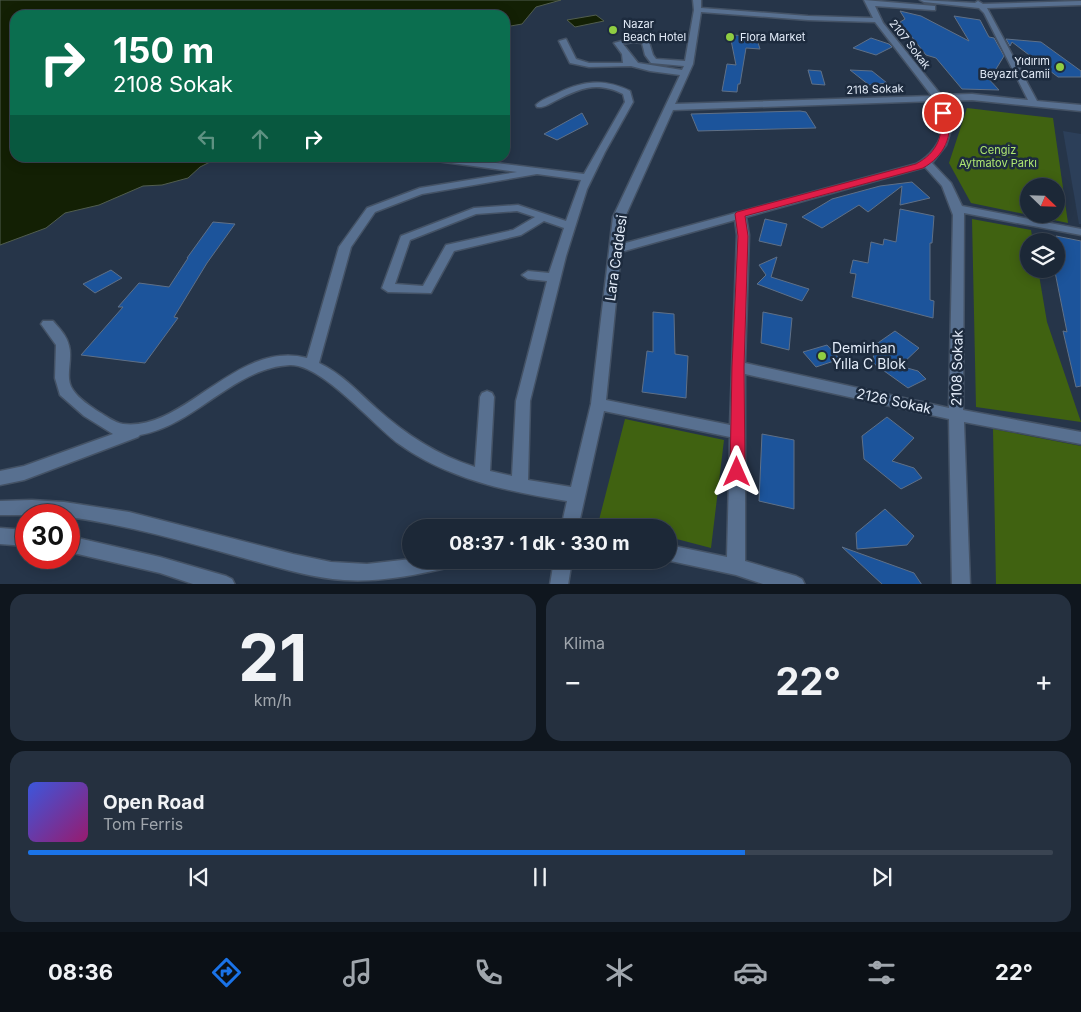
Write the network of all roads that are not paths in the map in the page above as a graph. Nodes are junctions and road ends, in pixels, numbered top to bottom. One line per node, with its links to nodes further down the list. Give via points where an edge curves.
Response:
1 (924, 0): 7 (street)
2 (974, 0): 7 (street)
3 (869, 2): 8 (street); 9 (street, 2107 Sokak)
4 (1081, 3): 7 (street)
5 (698, 5): 9 (street, via 808,18); 12 (street, Lara Caddesi)
6 (1081, 9): 7 (street)
7 (984, 12): 14 (street)
8 (971, 13)
9 (878, 20): 13 (street, 2107 Sokak)
10 (563, 40): 11 (street, via 573,61 589,65 628,65)
11 (626, 54): 12 (street, via 635,65 650,69); 12 (street, via 618,43 645,41 654,61)
12 (687, 68): 16 (street, Lara Caddesi)
13 (939, 99): 14 (street, 2118 Sokak, via 972,97); 16 (street, 2118 Sokak); 19 (street, via 947,127 941,145)
14 (1034, 103): 17 (street, 2118 Sokak)
15 (540, 105): 21 (street, via 582,84 617,86 627,93 629,102)
16 (670, 107): 27 (street, Lara Caddesi, via 619,217)
17 (1081, 108)
18 (468, 162): 20 (street)
19 (926, 163): 22 (street, 2108 Sokak, via 944,178); 23 (street)
20 (539, 171): 21 (street); 31 (street, via 420,191 371,210 345,247)
21 (587, 178): 25 (street)
22 (957, 208): 26 (street); 35 (street, 2108 Sokak)
23 (740, 214): 27 (street); 32 (street, via 743,236)
24 (544, 217): 24 (street, via 518,208 474,211 406,238 388,288 427,290 450,248 517,232); 25 (street)
25 (570, 226): 29 (street)
26 (1081, 232)
27 (615, 250): 34 (street, Lara Caddesi)
28 (528, 275): 29 (street)
29 (555, 278): 41 (street, via 523,401)
30 (48, 324): 36 (street, via 60,340 63,351 65,391 90,413 118,430)
31 (312, 364): 36 (street, via 293,360 272,362 166,421); 39 (street, via 332,377 383,423 428,455)
32 (738, 367): 35 (street, 2126 Sokak); 37 (street)
33 (487, 397): 39 (street)
34 (598, 404): 37 (street); 42 (street, Lara Caddesi)
35 (956, 415): 38 (street, 2126 Sokak); 55 (street, 2108 Sokak)
36 (142, 430): 40 (street, via 24,473)
37 (738, 433): 49 (street)
38 (1081, 438)
39 (482, 475): 41 (street)
40 (0, 478)
41 (520, 484): 42 (street)
42 (577, 495): 44 (street, Lara Caddesi)
43 (0, 508): 50 (street, via 65,509 115,518 311,567 356,572)
44 (571, 519)
45 (0, 536): 46 (street)
46 (15, 537)
47 (80, 547): 52 (street)
48 (677, 555): 49 (street)
49 (736, 567): 54 (street)
50 (402, 568)
51 (562, 569): 53 (street)
52 (226, 584)
53 (559, 584)
54 (796, 584)
55 (962, 584)

